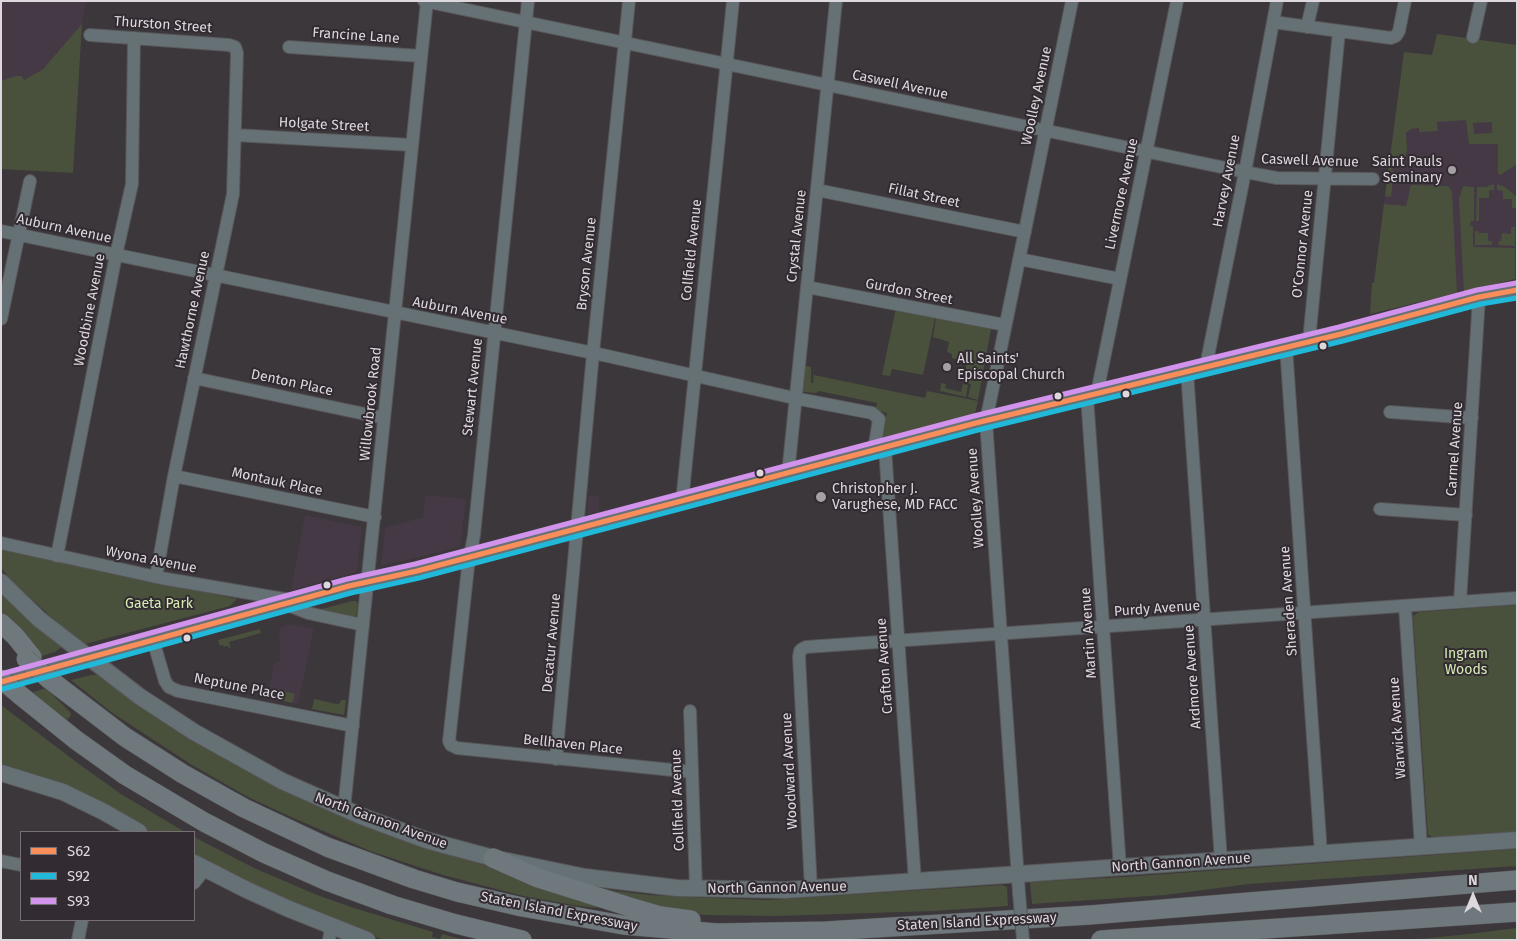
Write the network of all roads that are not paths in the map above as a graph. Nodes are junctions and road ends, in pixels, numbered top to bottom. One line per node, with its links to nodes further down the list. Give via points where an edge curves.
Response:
1 (528, 1): 13 (street, Stewart Avenue)
2 (629, 1): 19 (street, Bryson Avenue)
3 (732, 1): 23 (street, Collfield Avenue)
4 (836, 1): 24 (street, Crystal Avenue)
5 (1072, 1): 25 (street, Woolley Avenue)
6 (1177, 1): 28 (street, Livermore Avenue)
7 (1276, 1): 12 (street, Harvey Avenue)
8 (1313, 1): 14 (street)
9 (1405, 1): 15 (street, via 1396,36)
10 (1481, 1): 17 (street)
11 (426, 2): 13 (street, Caswell Avenue); 22 (street, Willowbrook Road)
12 (1273, 22): 14 (street); 29 (street, Harvey Avenue)
13 (526, 23): 19 (street, Caswell Avenue); 47 (street, Stewart Avenue)
14 (1307, 27): 15 (street)
15 (1338, 31): 30 (street, O'Connor Avenue)
16 (90, 34): 18 (street, Thurston Street)
17 (1473, 37)
18 (134, 38): 20 (street, Thurston Street); 37 (street, Woodbine Avenue, via 132,184)
19 (625, 43): 23 (street, Caswell Avenue); 50 (street, Bryson Avenue)
20 (235, 47): 26 (street, Hawthorne Avenue)
21 (289, 47): 22 (street, Francine Lane)
22 (421, 56): 27 (street, Willowbrook Road)
23 (726, 64): 24 (street, Caswell Avenue); 53 (street, Collfield Avenue)
24 (828, 85): 25 (street, Caswell Avenue); 33 (street, Crystal Avenue)
25 (1046, 130): 28 (street, Caswell Avenue); 35 (street, Woolley Avenue)
26 (235, 135): 27 (street, Holgate Street); 39 (street, Hawthorne Avenue, via 233,194)
27 (412, 145): 44 (street, Willowbrook Road)
28 (1146, 152): 29 (street, Caswell Avenue); 40 (street, Livermore Avenue)
29 (1245, 172): 30 (street, Caswell Avenue, via 1277,178); 51 (street, Harvey Avenue)
30 (1324, 178): 31 (street, Caswell Avenue); 48 (street, O'Connor Avenue)
31 (1373, 179)
32 (30, 180): 36 (street)
33 (817, 190): 35 (street, Fillat Street); 41 (street, Crystal Avenue)
34 (1, 231): 36 (street, Auburn Avenue)
35 (1025, 232): 38 (street, Woolley Avenue)
36 (19, 235): 37 (street, Auburn Avenue); 45 (street)
37 (116, 255): 39 (street, Auburn Avenue); 70 (street, Woodbine Avenue)
38 (1019, 259): 40 (street); 46 (street, Woolley Avenue)
39 (216, 276): 44 (street, Auburn Avenue); 54 (street, Hawthorne Avenue)
40 (1120, 279): 55 (street, Livermore Avenue)
41 (807, 287): 46 (street, Gurdon Street); 56 (street, Crystal Avenue)
42 (1517, 290): 43 (main road)
43 (1479, 298): 48 (main road); 59 (street, Carmel Avenue)
44 (395, 313): 47 (street, Auburn Avenue); 58 (street, Willowbrook Road)
45 (1, 319)
46 (1006, 326): 60 (street, Woolley Avenue)
47 (494, 333): 50 (street, Auburn Avenue); 71 (street, Stewart Avenue)
48 (1309, 341): 49 (main road)
49 (1286, 346): 51 (main road); 79 (street, Sheraden Avenue)
50 (593, 353): 53 (street, Auburn Avenue); 68 (street, Bryson Avenue)
51 (1206, 366): 52 (main road)
52 (1187, 371): 55 (main road); 80 (street, Ardmore Avenue)
53 (694, 375): 56 (street, Auburn Avenue); 64 (street, Collfield Avenue)
54 (194, 378): 58 (street, Denton Place); 63 (street, Hawthorne Avenue)
55 (1092, 394): 60 (main road); 83 (street, Martin Avenue)
56 (794, 398): 61 (street, Auburn Avenue, via 872,412 879,419); 62 (street, Crystal Avenue)
57 (1390, 412): 59 (street)
58 (384, 418): 67 (street, Willowbrook Road)
59 (1472, 418): 66 (street, Carmel Avenue)
60 (986, 421): 61 (main road); 84 (street, Woolley Avenue)
61 (880, 449): 62 (main road); 87 (street, Crafton Avenue)
62 (788, 474): 64 (main road)
63 (174, 476): 67 (street, Montauk Place); 72 (street, Hawthorne Avenue)
64 (682, 502): 68 (main road)
65 (1380, 509): 66 (street)
66 (1466, 516): 77 (street, Carmel Avenue)
67 (374, 517): 74 (street, Willowbrook Road)
68 (577, 529): 71 (main road); 95 (street, Decatur Avenue)
69 (1, 544): 70 (street, Wyona Avenue)
70 (57, 556): 72 (street, Wyona Avenue)
71 (470, 558): 74 (main road); 94 (street, Stewart Avenue, via 449,738)
72 (156, 577): 76 (street, Wyona Avenue)
73 (1, 582): 90 (main road, North Gannon Avenue, via 39,619)
74 (367, 583): 76 (main road); 82 (street, Willowbrook Road)
75 (1517, 598): 77 (street, Purdy Avenue)
76 (290, 602): 82 (street, Wyona Avenue, via 308,613); 86 (main road)
77 (1460, 602): 78 (street, Purdy Avenue)
78 (1405, 606): 79 (street, Purdy Avenue); 101 (street, Warwick Avenue)
79 (1305, 614): 80 (street, Purdy Avenue); 102 (street, Sheraden Avenue)
80 (1205, 621): 83 (street, Purdy Avenue); 105 (street, Ardmore Avenue)
81 (1, 623): 89 (highway, via 15,636)
82 (363, 625): 93 (street, Willowbrook Road)
83 (1104, 628): 84 (street, Purdy Avenue); 108 (street, Martin Avenue)
84 (1001, 634): 87 (street, Purdy Avenue); 109 (street, Woolley Avenue)
85 (1, 636): 89 (highway, Staten Island Expressway)
86 (153, 640): 90 (main road); 93 (street, Neptune Place, via 165,681 178,690)
87 (898, 641): 88 (street, Purdy Avenue, via 806,647); 112 (street, Crafton Avenue)
88 (800, 651): 114 (street, Woodward Avenue)
89 (29, 658): 120 (highway, Staten Island Expressway, bridge, via 53,682 125,737 183,774 327,847 414,879 501,903 599,921 693,932)
90 (89, 658): 91 (main road); 98 (main road, North Gannon Avenue, via 200,736 282,781)
91 (1, 680): 123 (highway, bridge, via 76,740 132,779 264,853 392,905)
92 (690, 711): 96 (street, Collfield Avenue)
93 (353, 726): 98 (street, Willowbrook Road)
94 (451, 745): 95 (street, Bellhaven Place)
95 (556, 759): 96 (street, Bellhaven Place)
96 (692, 772): 113 (street, Collfield Avenue)
97 (1, 773): 99 (main road, via 63,792)
98 (344, 809): 103 (main road, North Gannon Avenue, via 404,832)
99 (137, 831)
100 (1517, 840): 101 (main road, North Gannon Avenue)
101 (1421, 847): 102 (main road, North Gannon Avenue)
102 (1321, 854): 105 (main road, North Gannon Avenue)
103 (492, 858): 113 (main road, North Gannon Avenue, via 630,884); 120 (highway, via 538,878 661,916)
104 (1, 861): 106 (street)
105 (1221, 861): 108 (main road, North Gannon Avenue)
106 (20, 865)
107 (199, 866): 110 (street); 119 (main road)
108 (1120, 868): 109 (main road, North Gannon Avenue)
109 (1018, 875): 112 (main road, North Gannon Avenue); 124 (street, Woolley Avenue, bridge)
110 (195, 880)
111 (1517, 880): 120 (highway, Staten Island Expressway, via 1066,917)
112 (915, 882): 114 (main road, North Gannon Avenue)
113 (696, 889): 114 (main road, North Gannon Avenue)
114 (811, 889)
115 (1517, 912): 116 (highway)
116 (1460, 916): 117 (highway); 125 (highway)
117 (1517, 920)
118 (82, 921): 121 (street)
119 (330, 933): 122 (main road)
120 (769, 933)
121 (78, 940)
122 (367, 940)
123 (522, 940)
124 (1023, 940)
125 (1101, 940)

